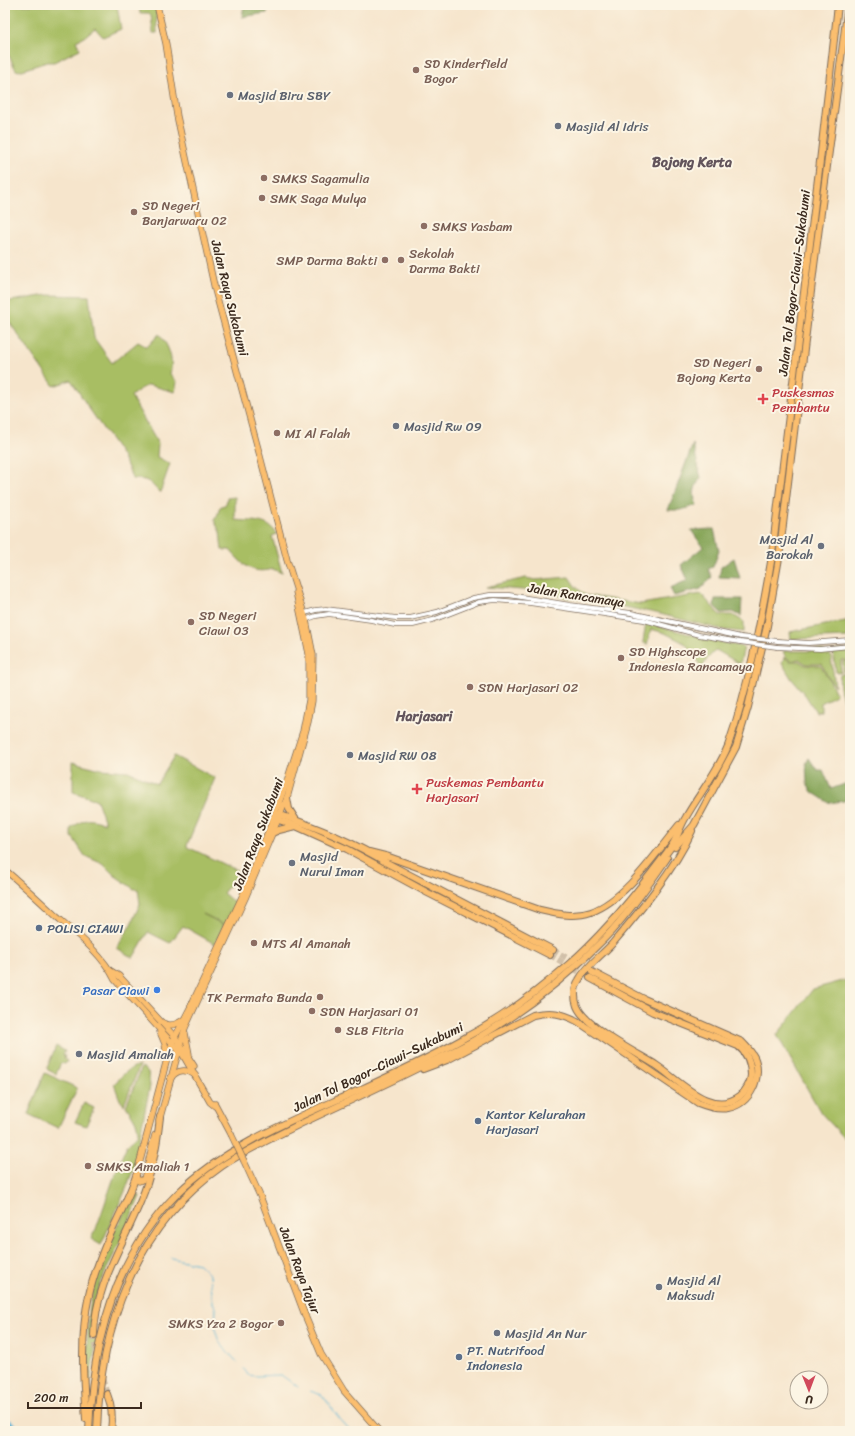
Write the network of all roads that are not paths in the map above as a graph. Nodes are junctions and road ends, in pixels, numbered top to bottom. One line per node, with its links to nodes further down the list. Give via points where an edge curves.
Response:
1 (157, 5): 4 (highway, Jalan Raya Sukabumi, via 177,116 215,290)
2 (838, 5): 12 (highway, Jalan Tol Bogor–Ciawi–Sukabumi, via 771,562 760,625 726,749)
3 (848, 5): 14 (highway, Jalan Tol Bogor–Ciawi–Sukabumi, via 779,558 767,626 736,747)
4 (303, 614): 5 (highway, Jalan Raya Sukabumi); 7 (street, Jalan Rancamaya, bridge, via 326,608 410,618 437,612 478,597 509,595 631,613 741,637 796,643)
5 (304, 620): 9 (street, Jalan Rancamaya, bridge, via 329,614 395,625 413,625 478,602 495,600 640,619 699,635 777,647); 10 (highway, Jalan Raya Sukabumi, via 313,655 312,701 303,745); 11 (highway, Jalan Raya Sukabumi, via 309,654 307,710 300,744)
6 (850, 640): 7 (street, Jalan Rancamaya)
7 (841, 641): 9 (street)
8 (850, 646): 9 (street, Jalan Rancamaya)
9 (843, 647)
10 (287, 798): 11 (highway, Jalan Raya Sukabumi); 13 (highway, via 289,809)
11 (277, 816): 13 (highway); 15 (highway, Jalan Raya Sukabumi); 21 (highway, Jalan Raya Sukabumi, via 242,899)
12 (684, 820): 16 (highway, via 619,896 590,913 574,915 540,910); 18 (highway, Jalan Tol Bogor–Ciawi–Sukabumi, via 674,842)
13 (297, 824): 15 (highway); 16 (highway, via 333,834); 16 (highway, via 428,893 551,952)
14 (694, 825): 18 (highway, Jalan Tol Bogor–Ciawi–Sukabumi, via 676,844); 29 (highway, via 684,849 654,892 577,983 575,1001 582,1016 599,1029 658,1066 693,1092 717,1103 730,1102 744,1092 751,1077 751,1067 744,1050 653,1012 591,975 742,1042 750,1050 757,1065 757,1073 753,1088 737,1106 708,1108 698,1104 578,1021 554,1013 533,1015 447,1060)
15 (272, 834): 24 (highway, Jalan Raya Sukabumi)
16 (369, 852)
17 (5, 870): 20 (highway, via 70,928)
18 (644, 888): 19 (highway, Jalan Tol Bogor–Ciawi–Sukabumi)
19 (600, 938): 29 (highway, Jalan Tol Bogor–Ciawi–Sukabumi, via 562,979 504,1022); 39 (highway, Jalan Tol Bogor–Ciawi–Sukabumi, via 542,986 470,1036 266,1134 219,1160 179,1192 145,1232 130,1257 107,1311 98,1348)
20 (111, 971): 22 (highway, Jalan Raya Tajur, via 119,976); 23 (highway, via 115,980)
21 (184, 1019): 22 (highway, via 174,1025); 25 (highway, Jalan Raya Sukabumi)
22 (161, 1022): 25 (highway, Jalan Raya Tajur)
23 (159, 1028): 25 (highway); 27 (highway)
24 (185, 1028): 26 (highway, Jalan Raya Sukabumi); 28 (highway)
25 (174, 1040): 26 (highway, Jalan Raya Tajur); 27 (highway, Jalan Raya Sukabumi)
26 (179, 1047): 28 (highway, Jalan Raya Tajur); 30 (highway, Jalan Raya Tajur); 31 (highway, Jalan Raya Sukabumi)
27 (167, 1059): 34 (highway, Jalan Raya Sukabumi)
28 (191, 1060): 32 (highway, Jalan Raya Tajur)
29 (406, 1074): 40 (highway, Jalan Tol Bogor–Ciawi–Sukabumi, via 235,1158 205,1179 170,1214 136,1264 111,1326 102,1372)
30 (195, 1075): 31 (highway, via 189,1071 180,1071); 32 (highway, Jalan Raya Tajur, via 210,1102)
31 (170, 1080): 33 (highway, Jalan Raya Sukabumi)
32 (215, 1106): 42 (highway, Jalan Raya Tajur, bridge, via 260,1196 321,1354 344,1391)
33 (160, 1117): 34 (highway, Jalan Raya Sukabumi, via 144,1179 139,1180); 36 (highway, via 157,1143)
34 (136, 1176): 35 (highway)
35 (132, 1189): 36 (highway, via 138,1186); 39 (highway, via 106,1245 88,1301 84,1356)
36 (144, 1193): 37 (highway, via 102,1286)
37 (94, 1335)
38 (107, 1394): 41 (highway, via 112,1414)
39 (88, 1431)
40 (97, 1431)
41 (111, 1431)
42 (379, 1431)

